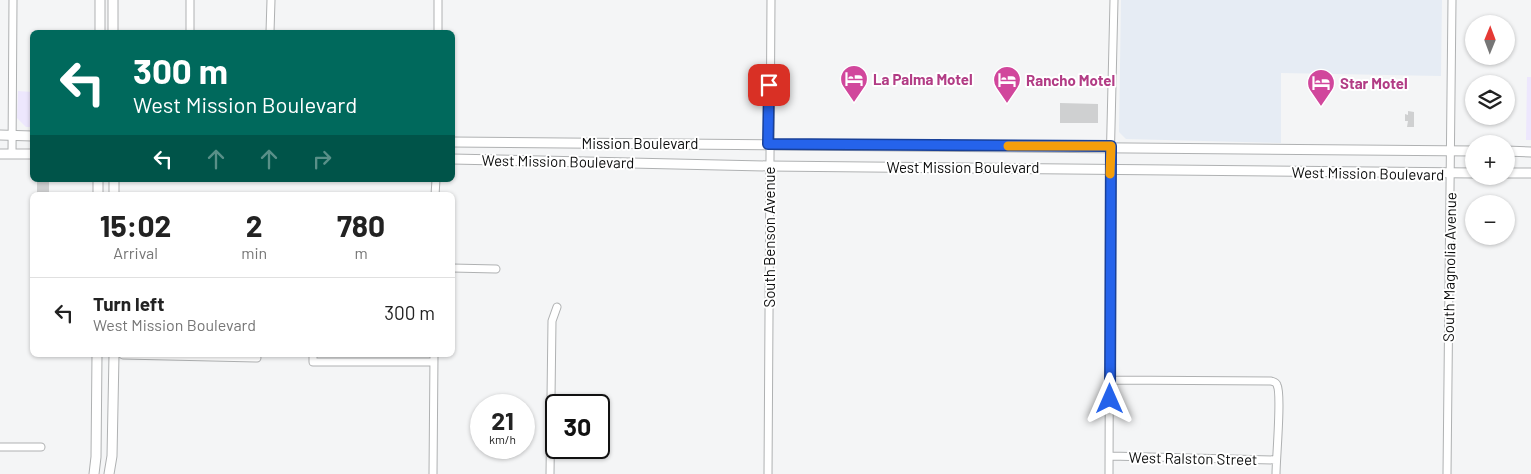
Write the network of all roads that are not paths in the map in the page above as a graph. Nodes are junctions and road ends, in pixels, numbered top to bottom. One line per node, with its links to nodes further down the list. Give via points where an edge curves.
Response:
1 (13, 0): 16 (street)
2 (100, 0): 10 (main road)
3 (113, 0): 11 (main road)
4 (190, 0): 12 (street)
5 (271, 0): 13 (street)
6 (438, 0): 14 (street)
7 (770, 0): 19 (street, South Benson Avenue)
8 (1114, 0): 20 (street)
9 (1452, 0): 21 (street, South Magnolia Avenue)
10 (100, 30)
11 (113, 30)
12 (190, 30)
13 (270, 30)
14 (438, 30)
15 (0, 136): 16 (main road)
16 (12, 136): 17 (main road); 26 (street)
17 (30, 136)
18 (455, 142): 19 (main road, Mission Boulevard)
19 (768, 144): 20 (main road, West Mission Boulevard); 29 (street, South Benson Avenue)
20 (1111, 146): 21 (main road, West Mission Boulevard); 30 (street)
21 (1450, 151): 22 (main road, West Mission Boulevard); 33 (street, South Magnolia Avenue)
22 (1465, 151)
23 (1515, 152): 24 (main road)
24 (1531, 152)
25 (0, 154): 26 (main road)
26 (12, 154): 27 (main road)
27 (30, 154)
28 (455, 159): 29 (main road, West Mission Boulevard)
29 (768, 166): 30 (main road, West Mission Boulevard); 53 (street, South Benson Avenue)
30 (1110, 169): 33 (main road, West Mission Boulevard); 44 (street)
31 (1515, 173): 32 (main road)
32 (1531, 173)
33 (1450, 174): 34 (main road, West Mission Boulevard); 56 (street, South Magnolia Avenue)
34 (1465, 174)
35 (455, 268): 36 (street)
36 (496, 269)
37 (557, 307): 52 (street, via 552,321)
38 (97, 357): 49 (main road)
39 (114, 357): 50 (main road)
40 (212, 357): 41 (street)
41 (257, 358)
42 (313, 358): 43 (street)
43 (434, 358): 51 (street)
44 (1110, 380): 47 (street); 48 (street, via 1271,381 1278,387)
45 (0, 447): 46 (street)
46 (41, 447)
47 (1110, 456): 48 (street, West Ralston Street); 54 (street)
48 (1276, 460): 55 (street)
49 (94, 474)
50 (109, 474)
51 (433, 474)
52 (550, 474)
53 (768, 474)
54 (1109, 474)
55 (1276, 474)
56 (1447, 474)

